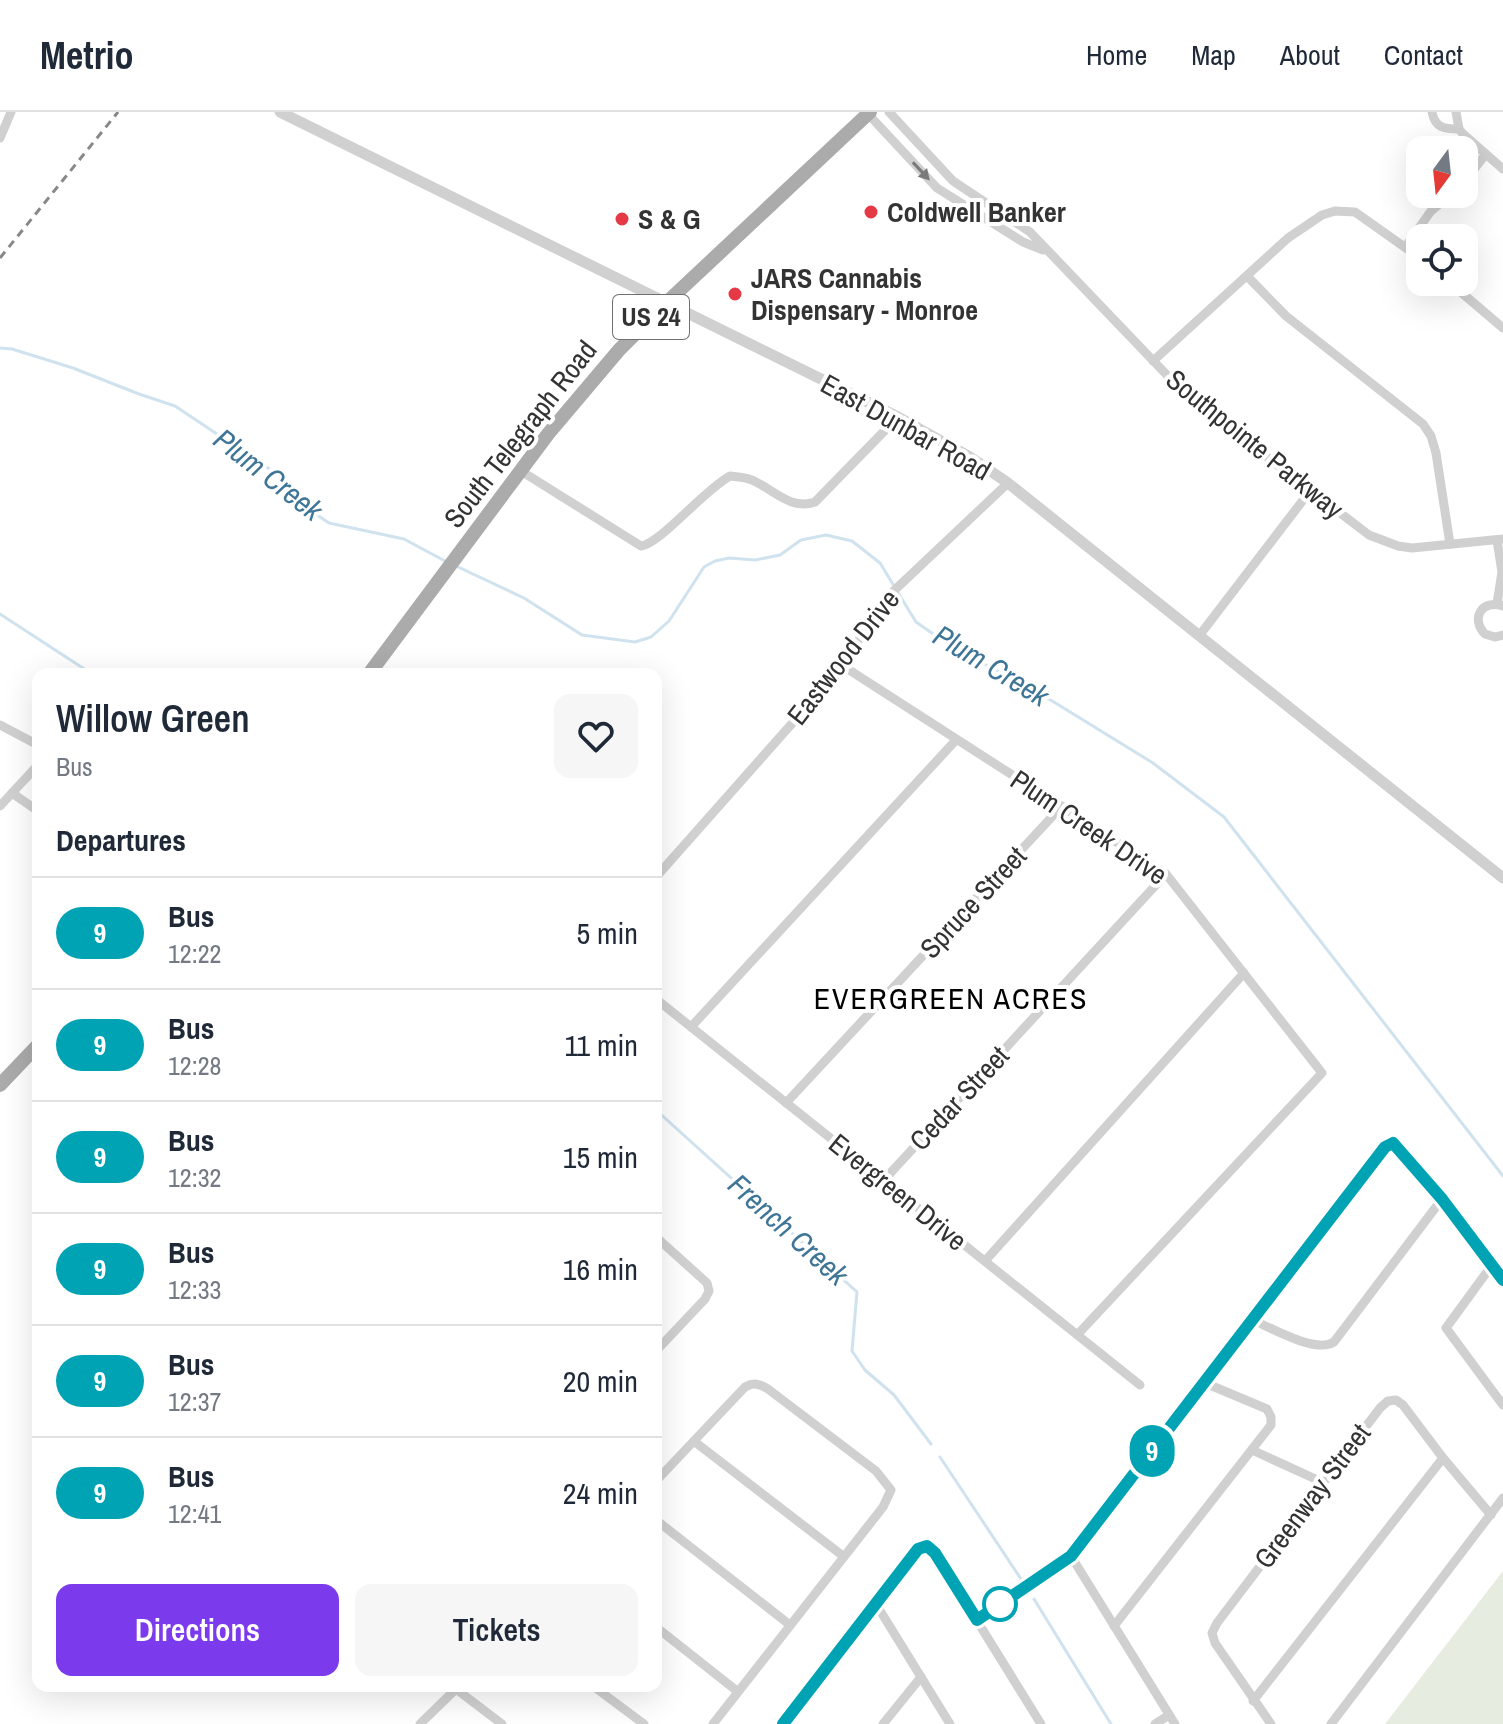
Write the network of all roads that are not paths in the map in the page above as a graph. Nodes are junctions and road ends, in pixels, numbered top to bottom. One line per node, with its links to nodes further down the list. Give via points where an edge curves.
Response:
1 (11, 112): 8 (street)
2 (280, 112): 18 (street, East Dunbar Road)
3 (889, 112): 15 (street, Southpointe Parkway, via 953,181 1030,232)
4 (1432, 112): 7 (street, via 1436,124)
5 (1456, 112): 7 (street)
6 (869, 113): 15 (street, Southpointe Parkway, one-way to 15, via 937,188); 18 (main road, South Telegraph Road / US 24)
7 (1459, 129): 9 (street)
8 (0, 138)
9 (1485, 155): 10 (street); 11 (street)
10 (1478, 164)
11 (1503, 169)
12 (1435, 208): 13 (street)
13 (1422, 224)
14 (1406, 246): 16 (street, via 1355,212 1335,211 1308,222)
15 (1048, 252): 20 (street, Southpointe Parkway)
16 (1247, 276): 20 (street); 26 (street, via 1286,316 1423,424 1438,462)
17 (1465, 296): 19 (street)
18 (665, 304): 21 (street, East Dunbar Road); 22 (main road, South Telegraph Road / US 24, via 576,399)
19 (1503, 328)
20 (1153, 361): 24 (street, Southpointe Parkway, via 1187,396)
21 (898, 417): 22 (street, via 815,502 793,504 756,481 730,476 654,542 641,546); 23 (street, East Dunbar Road)
22 (521, 471): 31 (main road, South Telegraph Road / US 24)
23 (1008, 483): 29 (street, East Dunbar Road); 30 (street, Eastwood Drive, via 890,593)
24 (1310, 491): 26 (street, Southpointe Parkway, via 1383,541 1412,548); 29 (street)
25 (1500, 540): 26 (street, Southpointe Parkway); 27 (street)
26 (1450, 544)
27 (1500, 605): 28 (street, via 1481,609 1478,626 1490,637)
28 (1503, 635)
29 (1199, 636): 42 (street, East Dunbar Road)
30 (843, 666): 33 (street, Plum Creek Drive); 40 (street, Eastwood Drive)
31 (373, 668)
32 (0, 725): 34 (street)
33 (956, 740): 38 (street, Plum Creek Drive); 45 (street)
34 (32, 742)
35 (32, 771): 36 (street)
36 (12, 793): 37 (street); 39 (street)
37 (0, 806)
38 (1062, 806): 41 (street, Plum Creek Drive); 48 (street, Spruce Street)
39 (32, 807)
40 (662, 870)
41 (1166, 874): 43 (street, Plum Creek Drive); 49 (street, Cedar Street)
42 (1503, 878)
43 (1244, 973): 52 (street); 56 (street, Plum Creek Drive, via 1322,1073)
44 (662, 1004): 45 (street, Evergreen Drive)
45 (691, 1027): 48 (street, Evergreen Drive)
46 (32, 1051): 47 (main road)
47 (0, 1085)
48 (786, 1103): 49 (street, Evergreen Drive)
49 (883, 1181): 52 (street, Evergreen Drive)
50 (1442, 1199): 53 (street); 55 (street, via 1334,1342 1315,1346); 55 (street, via 1393,1143 1385,1147)
51 (662, 1243): 57 (street, via 709,1291)
52 (985, 1261): 56 (street, Evergreen Drive)
53 (1492, 1265): 54 (street); 60 (street, via 1446,1328)
54 (1503, 1280)
55 (1251, 1319): 58 (street)
56 (1078, 1334): 59 (street, Evergreen Drive)
57 (662, 1345)
58 (1205, 1383): 62 (street, via 1267,1409 1271,1425); 70 (street)
59 (1140, 1385)
60 (1503, 1405)
61 (695, 1442): 64 (street); 69 (street); 69 (street, via 745,1387 761,1384 876,1471 891,1490)
62 (1252, 1450): 65 (street); 74 (street)
63 (1443, 1458): 65 (street, Greenway Street, via 1403,1405 1388,1401); 67 (street, Greenway Street); 81 (street)
64 (662, 1475)
65 (1322, 1482): 81 (street, Greenway Street, via 1212,1633)
66 (1503, 1498): 67 (street)
67 (1491, 1515): 94 (street)
68 (662, 1525): 73 (street)
69 (843, 1556): 73 (street)
70 (1071, 1556): 72 (street); 74 (street)
71 (876, 1604): 72 (street, via 918,1549 927,1546); 76 (street); 87 (street)
72 (977, 1620): 90 (street)
73 (790, 1625): 77 (street)
74 (1114, 1626): 82 (street)
75 (662, 1632): 77 (street)
76 (921, 1677): 88 (street); 89 (street)
77 (737, 1691): 86 (street)
78 (453, 1692): 83 (street)
79 (462, 1692): 84 (street)
80 (601, 1692): 85 (street)
81 (1253, 1701): 93 (street, Greenway Street)
82 (1169, 1715): 91 (street); 92 (street)
83 (420, 1724)
84 (502, 1724)
85 (644, 1724)
86 (713, 1724)
87 (783, 1724)
88 (883, 1724)
89 (950, 1724)
90 (1041, 1724)
91 (1155, 1724)
92 (1175, 1724)
93 (1271, 1724)
94 (1331, 1724)

